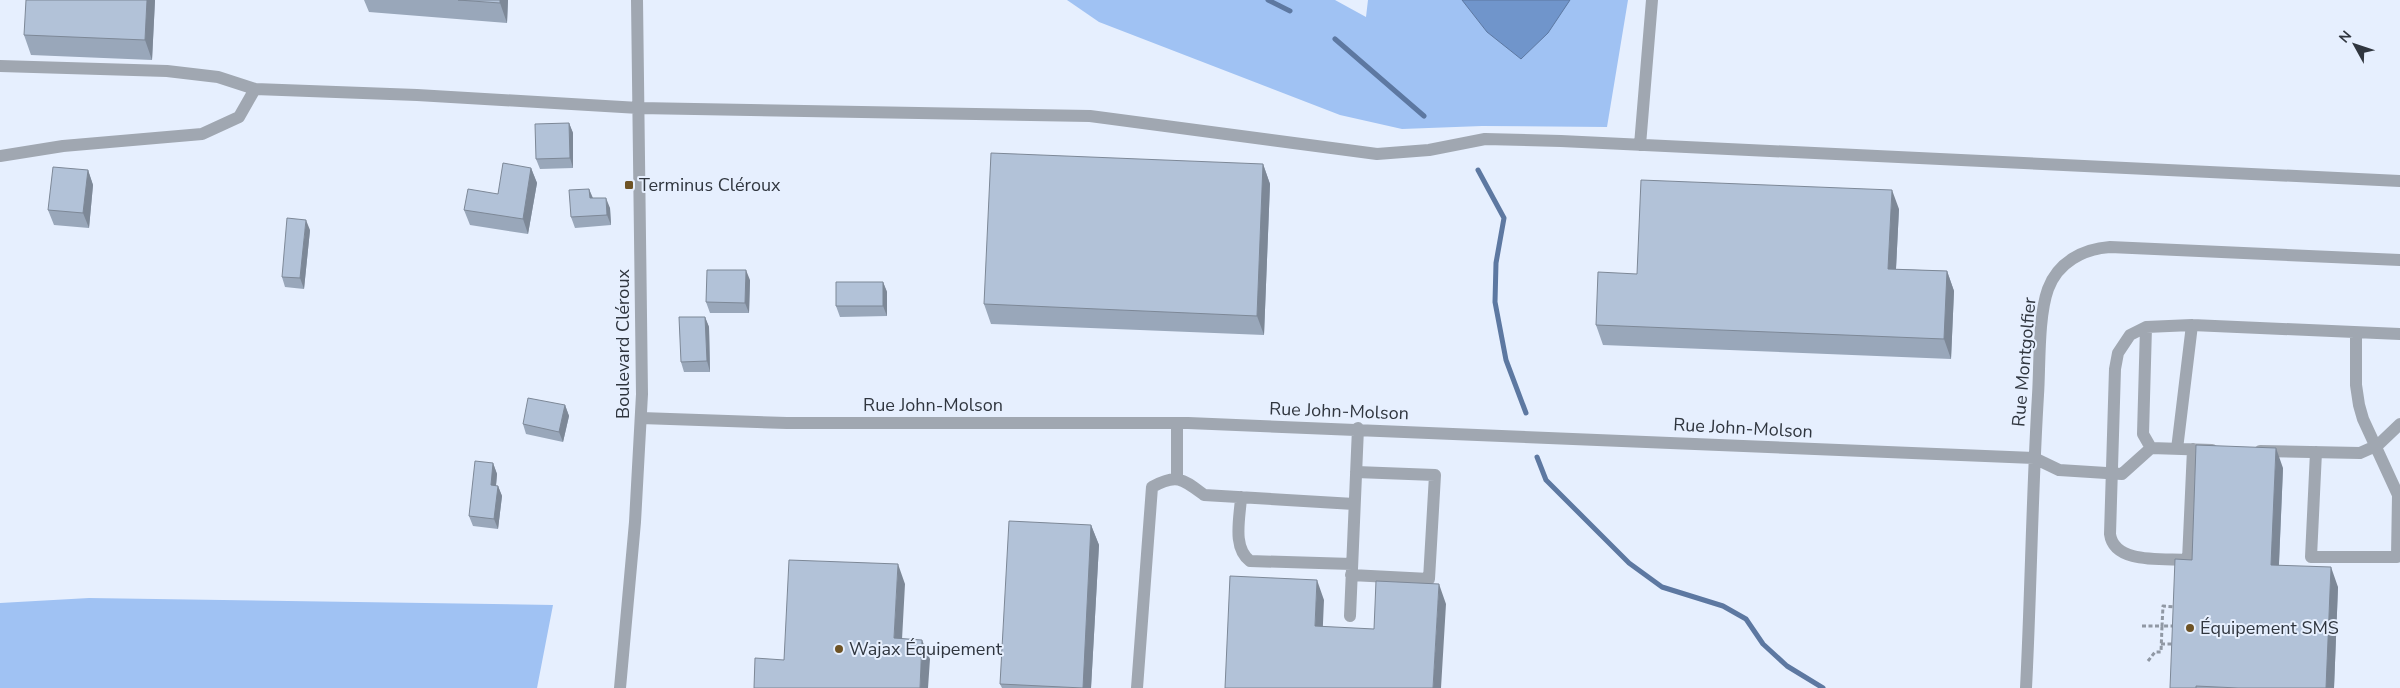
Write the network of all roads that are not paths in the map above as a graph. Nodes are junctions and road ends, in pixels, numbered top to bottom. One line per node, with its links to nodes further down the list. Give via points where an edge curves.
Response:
1 (637, 0): 5 (street, Boulevard Cléroux)
2 (1652, 0): 6 (street)
3 (0, 66): 4 (street, via 167,71 218,77)
4 (255, 89): 5 (street); 7 (street, via 239,117 202,134 63,146)
5 (639, 108): 6 (street, via 1090,116 1376,154 1429,150 1485,139); 14 (street, Boulevard Cléroux)
6 (1640, 145): 8 (street)
7 (0, 156)
8 (2400, 181)
9 (2400, 260): 25 (street, Rue Montgolfier, via 2110,247 2083,252 2055,277 2045,301)
10 (2192, 325): 11 (street); 12 (street); 20 (street)
11 (2146, 327): 19 (street, via 2144,434); 27 (street, via 2130,335 2118,354)
12 (2356, 333): 13 (street); 18 (street, via 2359,405)
13 (2400, 334)
14 (641, 418): 15 (street, Rue John-Molson, via 787,423); 33 (street, Boulevard Cléroux)
15 (1177, 423): 17 (street, Rue John-Molson); 28 (street)
16 (2400, 424): 18 (street)
17 (1358, 428): 25 (street, Rue John-Molson); 26 (street)
18 (2375, 446): 24 (street, via 2360,453); 24 (street, via 2398,495 2397,557 2311,557)
19 (2150, 448): 20 (street); 27 (street, via 2122,474)
20 (2177, 449): 21 (street)
21 (2193, 449): 22 (street); 27 (street, via 2188,560 2136,557 2114,546 2110,534)
22 (2221, 450)
23 (2250, 450): 24 (street)
24 (2316, 452)
25 (2034, 458): 27 (street, via 2058,470); 35 (street, Rue Montgolfier)
26 (1356, 472): 30 (street); 31 (street, via 1435,475 1429,579)
27 (2113, 474)
28 (1176, 478): 29 (street, via 1204,495); 34 (street, via 1166,479 1152,487)
29 (1241, 497): 30 (street); 31 (street, via 1239,543 1243,555 1250,561)
30 (1354, 504): 31 (street)
31 (1352, 570): 32 (street)
32 (1350, 616)
33 (620, 688)
34 (1137, 688)
35 (2026, 688)

